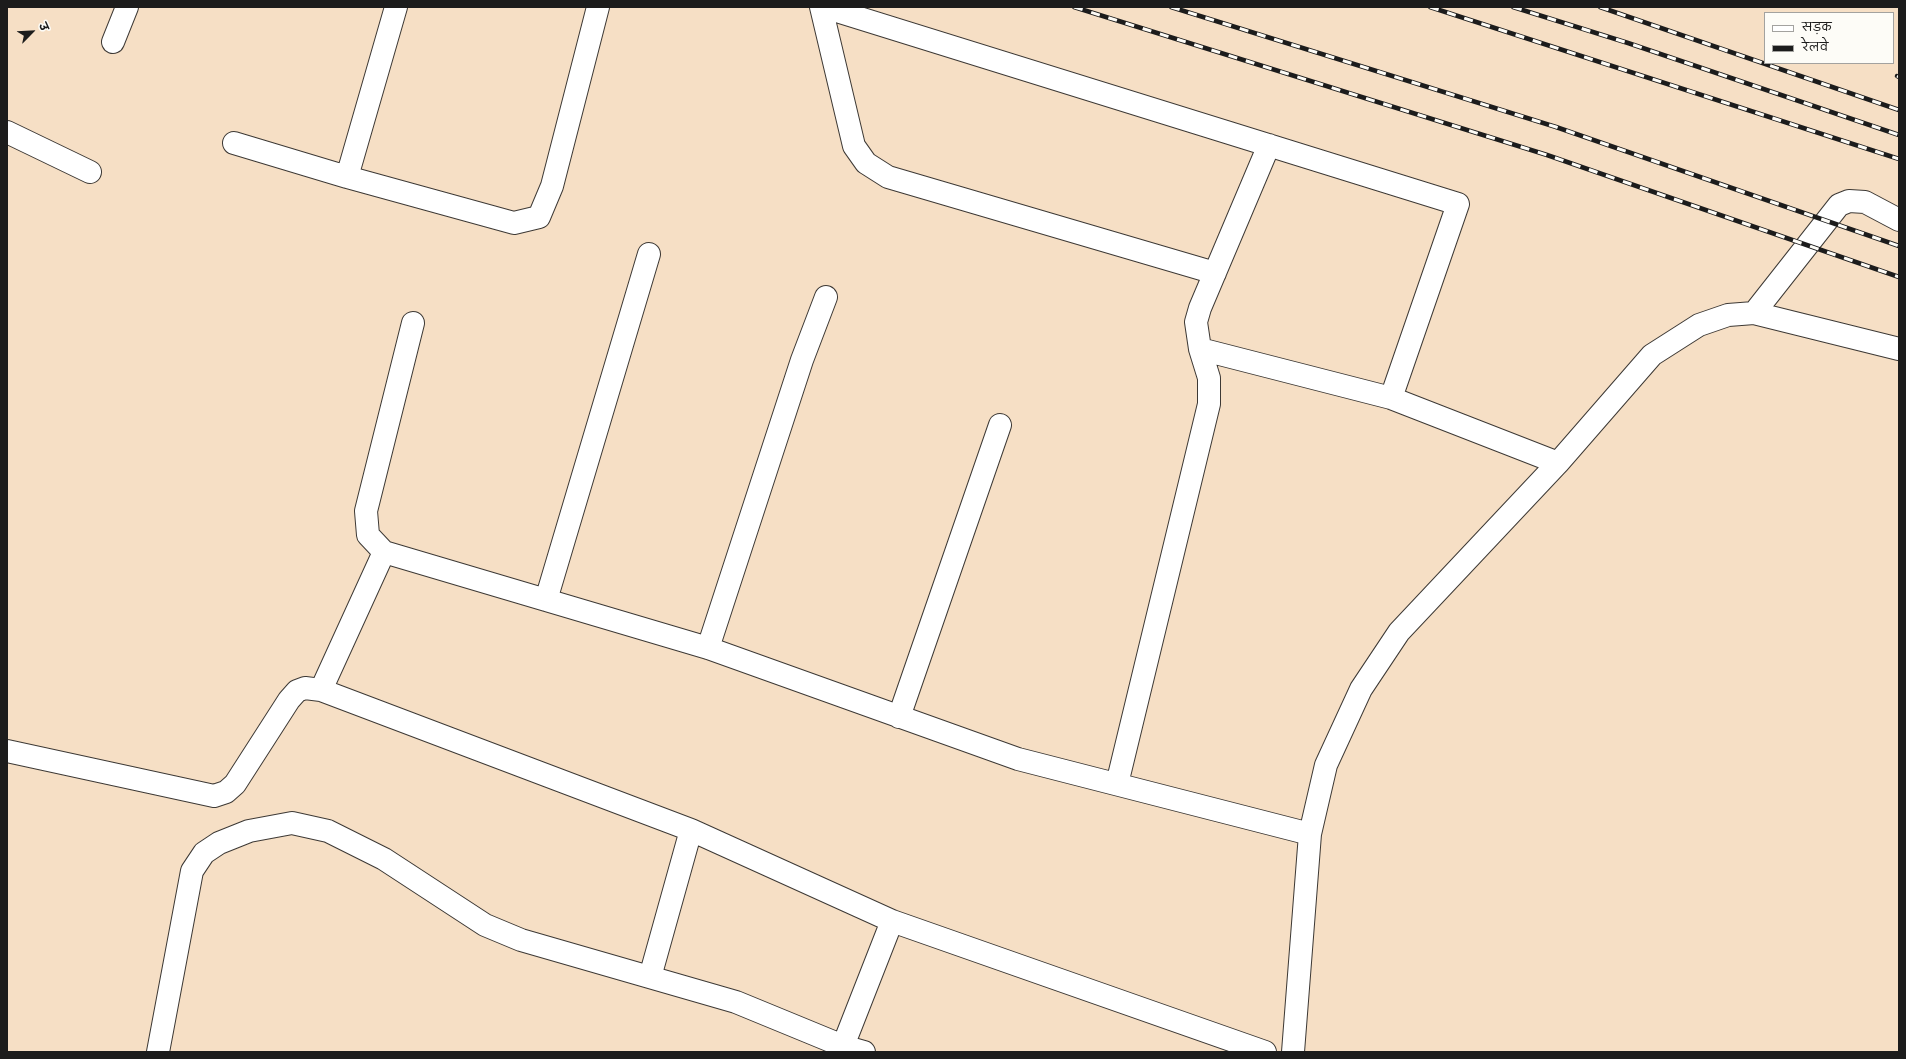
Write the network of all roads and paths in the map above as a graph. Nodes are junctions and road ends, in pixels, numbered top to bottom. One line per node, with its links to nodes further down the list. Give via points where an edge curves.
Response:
1 (127, 7): 5 (street)
2 (396, 7): 10 (street)
3 (598, 7): 10 (street, via 552,186 539,217 514,223)
4 (823, 7): 8 (street); 13 (street, via 854,146 866,163 888,177)
5 (113, 42)
6 (7, 132): 9 (street)
7 (234, 143): 10 (street)
8 (1269, 145): 13 (street); 19 (street, via 1458,204)
9 (90, 172)
10 (347, 177)
11 (1899, 220): 15 (street, via 1865,202 1849,200 1839,205)
12 (648, 254): 23 (street)
13 (1215, 273): 17 (street, via 1196,322)
14 (826, 297): 24 (street, via 802,360)
15 (1754, 313): 18 (street); 21 (street, via 1728,315 1699,325 1652,355)
16 (413, 323): 22 (street, via 366,511 368,535)
17 (1200, 349): 19 (street); 28 (street, via 1209,378 1209,404)
18 (1899, 349)
19 (1391, 398): 21 (street)
20 (1000, 425): 26 (street)
21 (1558, 463): 30 (street, via 1399,632 1361,689 1326,765)
22 (384, 552): 23 (street); 25 (street)
23 (546, 600): 24 (street)
24 (708, 648): 26 (street)
25 (320, 690): 27 (street, via 305,688 297,691 235,784 226,792 214,796); 29 (street)
26 (900, 717): 28 (street, via 1018,759)
27 (7, 750)
28 (1116, 784): 30 (street)
29 (691, 830): 31 (street); 32 (street)
30 (1310, 834): 37 (street)
31 (892, 921): 33 (street); 36 (street)
32 (650, 977): 33 (street, via 736,1002); 34 (street, via 521,940 485,925 384,859 328,831 292,823 249,831 219,843 204,854 192,871)
33 (843, 1046): 35 (street)
34 (158, 1052)
35 (864, 1052)
36 (1265, 1052)
37 (1293, 1052)

